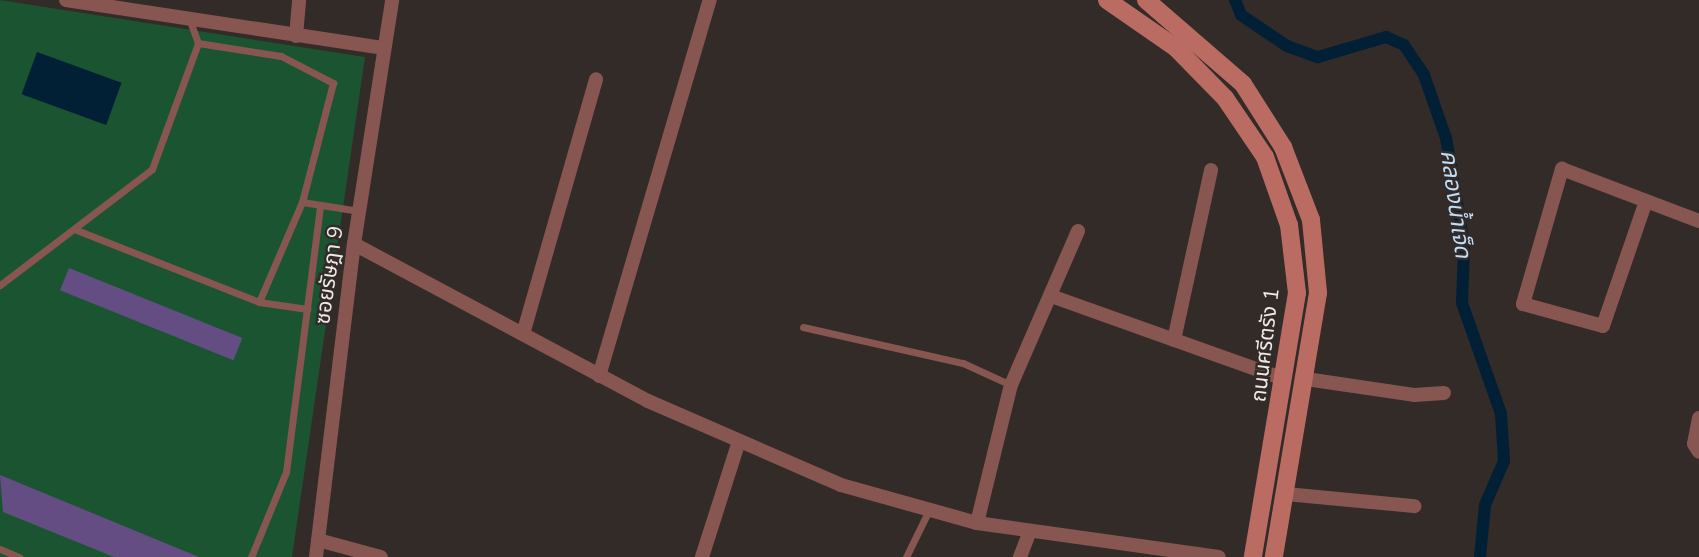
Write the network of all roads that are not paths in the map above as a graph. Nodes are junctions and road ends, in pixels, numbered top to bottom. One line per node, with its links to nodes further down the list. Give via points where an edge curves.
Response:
1 (66, 0): 7 (street)
2 (299, 0): 8 (street)
3 (392, 0): 10 (street, ซอยรัษฎา 9)
4 (710, 0): 28 (street)
5 (1107, 0): 29 (street, ถนนศรีตรัง 1, via 1176,48 1225,98 1265,157 1289,225 1297,293)
6 (1146, 0): 30 (street, ถนนศรีตรัง 1, via 1243,84 1283,147 1311,220 1318,293)
7 (188, 17): 8 (street); 9 (lane)
8 (296, 36): 10 (street)
9 (198, 43): 14 (lane, via 281,56 333,83); 18 (lane, via 152,169)
10 (382, 48): 16 (street, ซอยรัษฎา 9)
11 (596, 79): 26 (street)
12 (1211, 170): 27 (street)
13 (1646, 201): 13 (street, via 1603,326 1524,304 1562,169); 17 (street)
14 (302, 202): 15 (lane); 23 (lane)
15 (320, 205): 16 (lane); 24 (lane)
16 (359, 211): 20 (street, ซอยรัษฎา 9)
17 (1699, 221)
18 (74, 229): 21 (lane); 23 (lane)
19 (1078, 231): 22 (street)
20 (354, 244): 26 (street); 41 (street, ซอยรัษฎา 9)
21 (0, 285)
22 (1051, 296): 27 (street); 31 (street)
23 (259, 302): 24 (lane)
24 (307, 309): 45 (lane, via 286,472)
25 (803, 327): 31 (lane, via 963,363)
26 (523, 334): 28 (street)
27 (1174, 340): 29 (street)
28 (598, 376): 34 (street)
29 (1284, 379): 52 (street, ถนนศรีตรัง 1)
30 (1306, 379): 32 (street, via 1414,395); 36 (street, ถนนศรีตรัง 1)
31 (1011, 385): 39 (street)
32 (1444, 393)
33 (1699, 418): 35 (street, via 1694,444)
34 (738, 444): 38 (street); 48 (street)
35 (1699, 453)
36 (1286, 495): 37 (street); 53 (street, ถนนศรีตรัง 1)
37 (1414, 506)
38 (928, 512): 39 (street); 49 (lane)
39 (977, 523): 40 (street)
40 (1030, 531): 43 (street); 50 (street)
41 (318, 540): 46 (street, ซอยรัษฎา 9); 47 (street)
42 (0, 549): 44 (lane)
43 (1180, 554): 51 (street)
44 (19, 557)
45 (251, 557)
46 (316, 557)
47 (381, 557)
48 (702, 557)
49 (906, 557)
50 (1020, 557)
51 (1219, 557)
52 (1253, 557)
53 (1274, 557)

